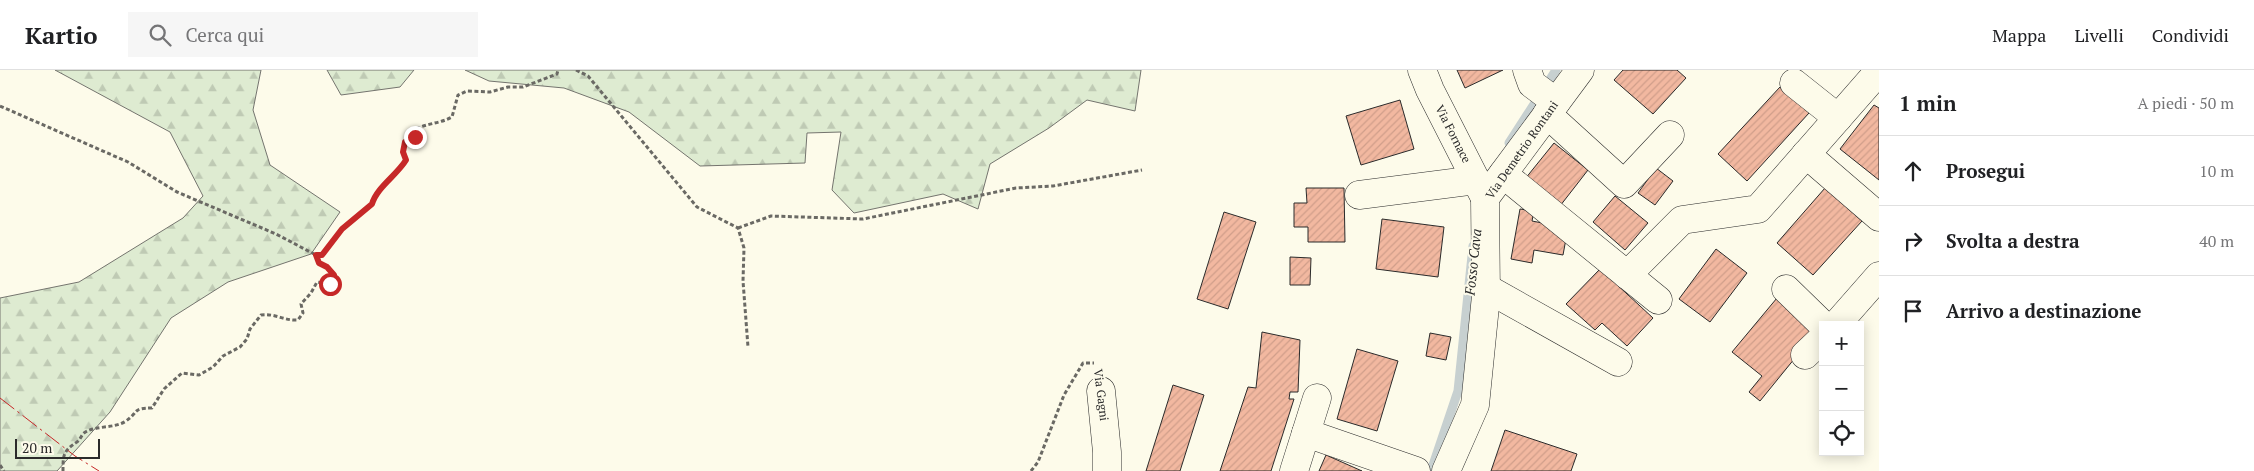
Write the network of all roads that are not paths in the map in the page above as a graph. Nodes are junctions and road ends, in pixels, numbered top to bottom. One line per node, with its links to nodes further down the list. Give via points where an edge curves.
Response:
1 (1422, 70): 11 (street, Via Fornace)
2 (1580, 70): 6 (street, Via Demetrio Rontani)
3 (1879, 71): 7 (street)
4 (1529, 77): 6 (street)
5 (1794, 83): 7 (street)
6 (1552, 106): 8 (street, via 1624,184); 10 (street, Via Demetrio Rontani)
7 (1838, 118): 9 (street)
8 (1670, 135)
9 (1806, 154): 13 (street); 14 (street, via 1758,209 1682,220)
10 (1502, 174): 11 (street, Via Demetrio Rontani); 14 (street)
11 (1480, 189): 12 (street); 16 (street, Via Demetrio Rontani)
12 (1359, 195)
13 (1879, 217)
14 (1627, 275): 18 (street)
15 (1879, 276): 20 (street)
16 (1486, 288): 21 (street); 29 (street, Via Demetrio Rontani, via 1475,405)
17 (1786, 289): 19 (street)
18 (1658, 300)
19 (1819, 321)
20 (1840, 321)
21 (1618, 362)
22 (1101, 390): 26 (street, Via Gagni)
23 (1317, 398): 24 (street)
24 (1306, 433): 25 (street); 27 (street)
25 (1388, 467): 28 (street)
26 (1107, 471)
27 (1294, 471)
28 (1416, 471)
29 (1446, 471)

